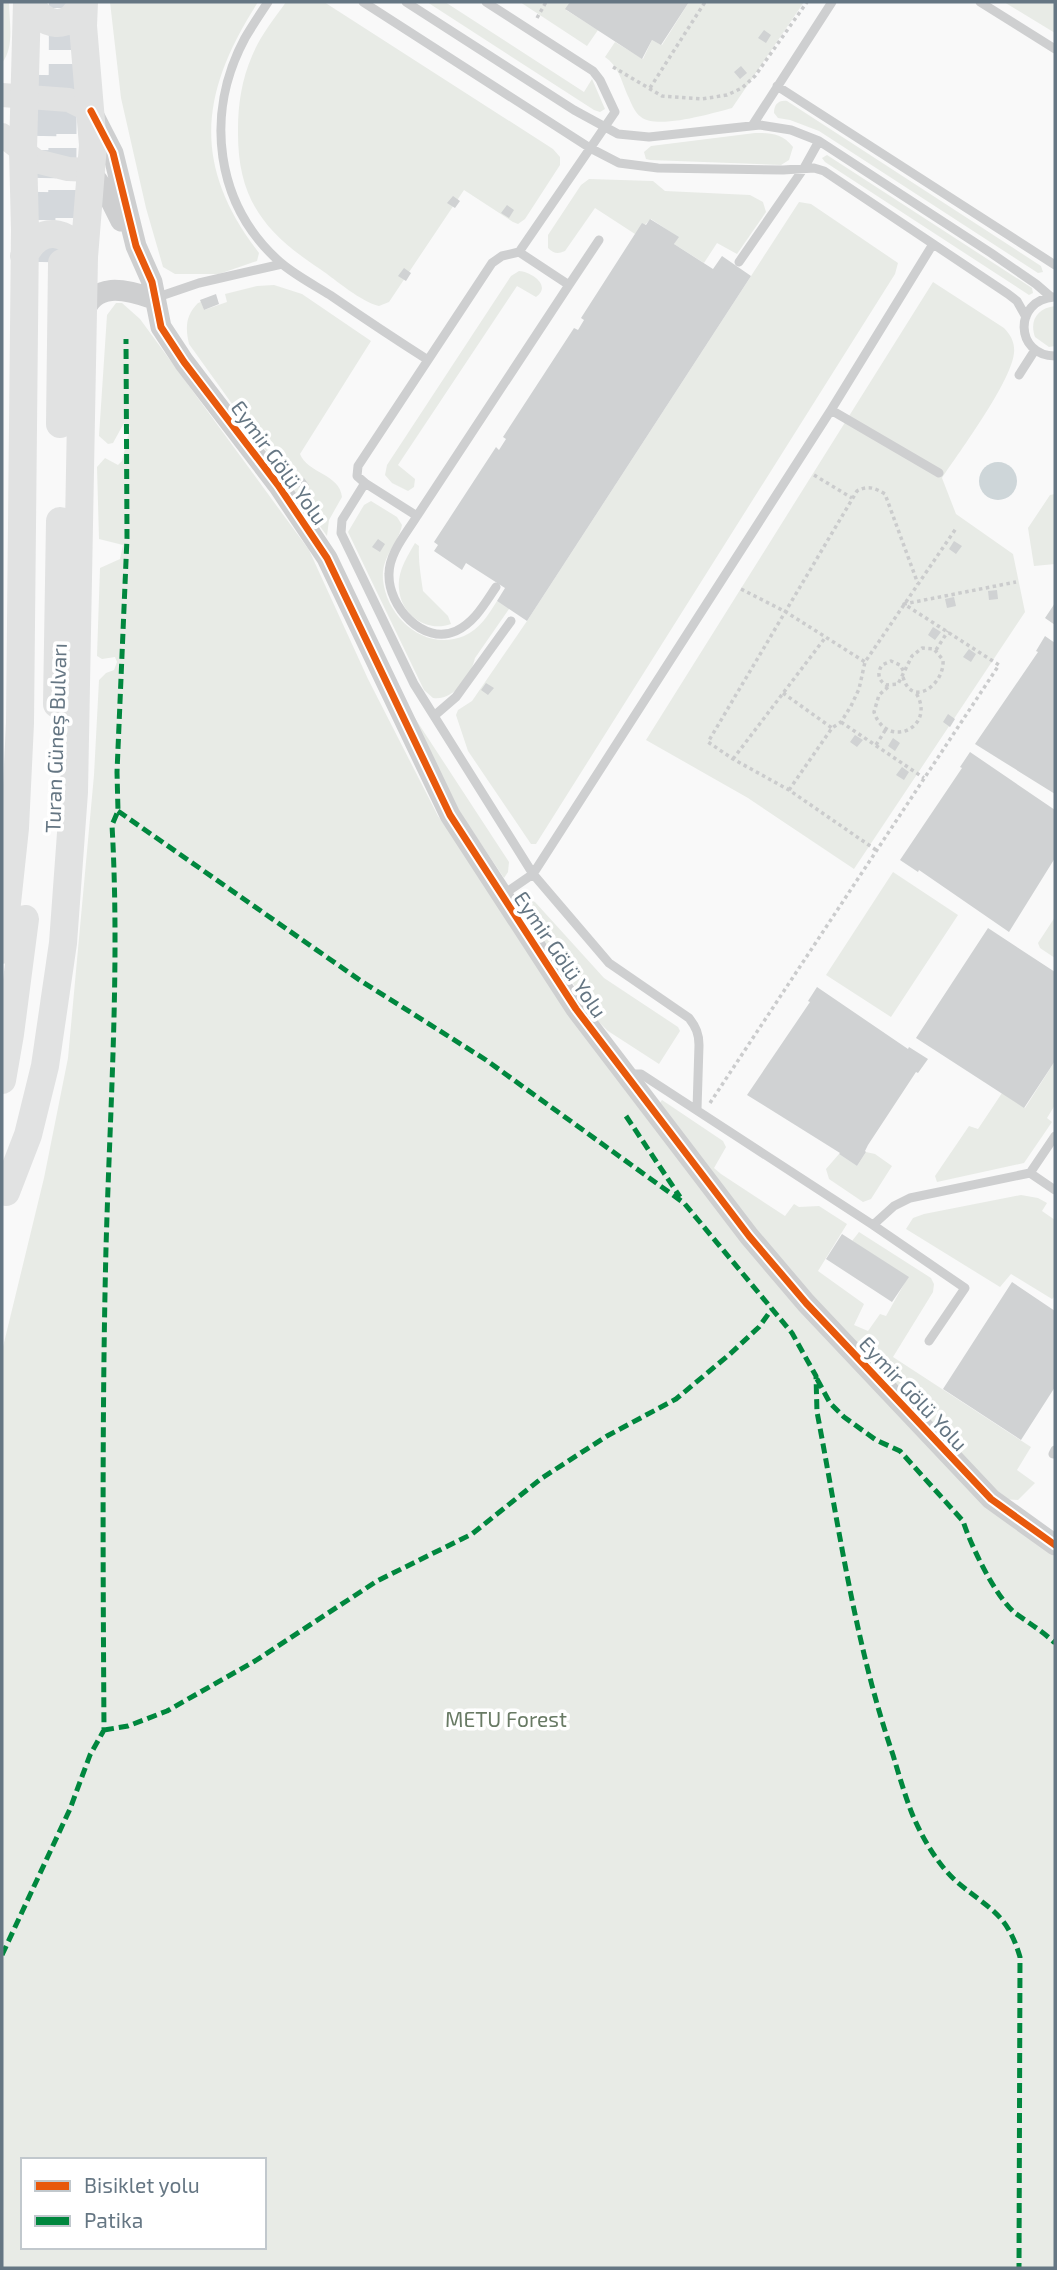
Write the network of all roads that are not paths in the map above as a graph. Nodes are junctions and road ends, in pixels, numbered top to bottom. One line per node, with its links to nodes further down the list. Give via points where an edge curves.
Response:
1 (28, 2): 2 (main road, via 40,18 51,23 73,17); 11 (main road)
2 (83, 2): 12 (main road)
3 (268, 2): 25 (lane, via 235,63 223,111 222,163 244,221)
4 (363, 2): 17 (lane)
5 (406, 2): 14 (lane)
6 (486, 2): 14 (lane, via 593,71 615,112)
7 (832, 2): 10 (lane)
8 (979, 2): 9 (lane)
9 (1055, 49)
10 (777, 86): 13 (lane); 26 (lane)
11 (13, 96): 12 (main road, via 69,100); 16 (main road)
12 (91, 111): 19 (main road); 29 (street, Eymir Gölü Yolu, via 113,153)
13 (752, 125): 14 (lane, via 634,137); 15 (lane, via 776,126)
14 (604, 128): 17 (lane)
15 (819, 141): 18 (lane); 28 (lane)
16 (12, 142): 19 (main road, via 49,166); 23 (main road)
17 (590, 148): 18 (lane, via 619,163 658,168); 22 (lane)
18 (804, 168): 21 (lane, via 824,171); 24 (lane)
19 (90, 170): 23 (main road); 29 (street, via 116,209 134,271)
20 (599, 240): 27 (lane)
21 (933, 244): 30 (lane, via 1017,301); 36 (lane)
22 (519, 252): 27 (lane); 34 (lane, via 492,263)
23 (53, 259): 31 (main road); 45 (main road, via 15,828); 47 (main road, Turan Güneş Bulvarı, via 36,736 24,923); 52 (main road, Turan Güneş Bulvarı, via 55,786 50,880 31,1045)
24 (739, 262)
25 (282, 264): 29 (lane); 34 (lane)
26 (1055, 265)
27 (569, 285): 39 (lane)
28 (1053, 295): 30 (lane, via 1035,303)
29 (154, 299): 31 (street, via 109,290 91,300); 44 (street, Eymir Gölü Yolu, via 161,327 184,362 327,558 450,815)
30 (1026, 317): 32 (lane, via 1025,335)
31 (82, 320): 52 (main road, via 75,740 65,919 45,1066 28,1135)
32 (1035, 350): 33 (lane); 35 (lane)
33 (1054, 357)
34 (428, 360): 38 (lane, via 358,466 357,476)
35 (1019, 375)
36 (831, 410): 37 (lane); 43 (lane)
37 (939, 473)
38 (365, 483): 39 (lane); 42 (lane, via 342,520 341,533)
39 (417, 516): 40 (lane, via 394,554 389,574 393,597 414,624 433,633 454,632 474,618)
40 (496, 587)
41 (511, 621): 42 (lane, via 456,697)
42 (434, 716): 43 (lane)
43 (533, 874): 44 (lane); 48 (lane, via 609,963 694,1025 699,1034)
44 (501, 896): 46 (street, Eymir Gölü Yolu)
45 (2, 950)
46 (625, 1075): 48 (lane, via 641,1073); 55 (street, Eymir Gölü Yolu, via 806,1303 991,1499)
47 (2, 1080)
48 (700, 1111): 53 (lane)
49 (1055, 1136): 50 (lane)
50 (1030, 1173): 51 (lane); 53 (lane, via 910,1198)
51 (1055, 1190)
52 (4, 1201)
53 (873, 1225): 54 (lane, via 965,1288)
54 (929, 1341)
55 (1055, 1545)

